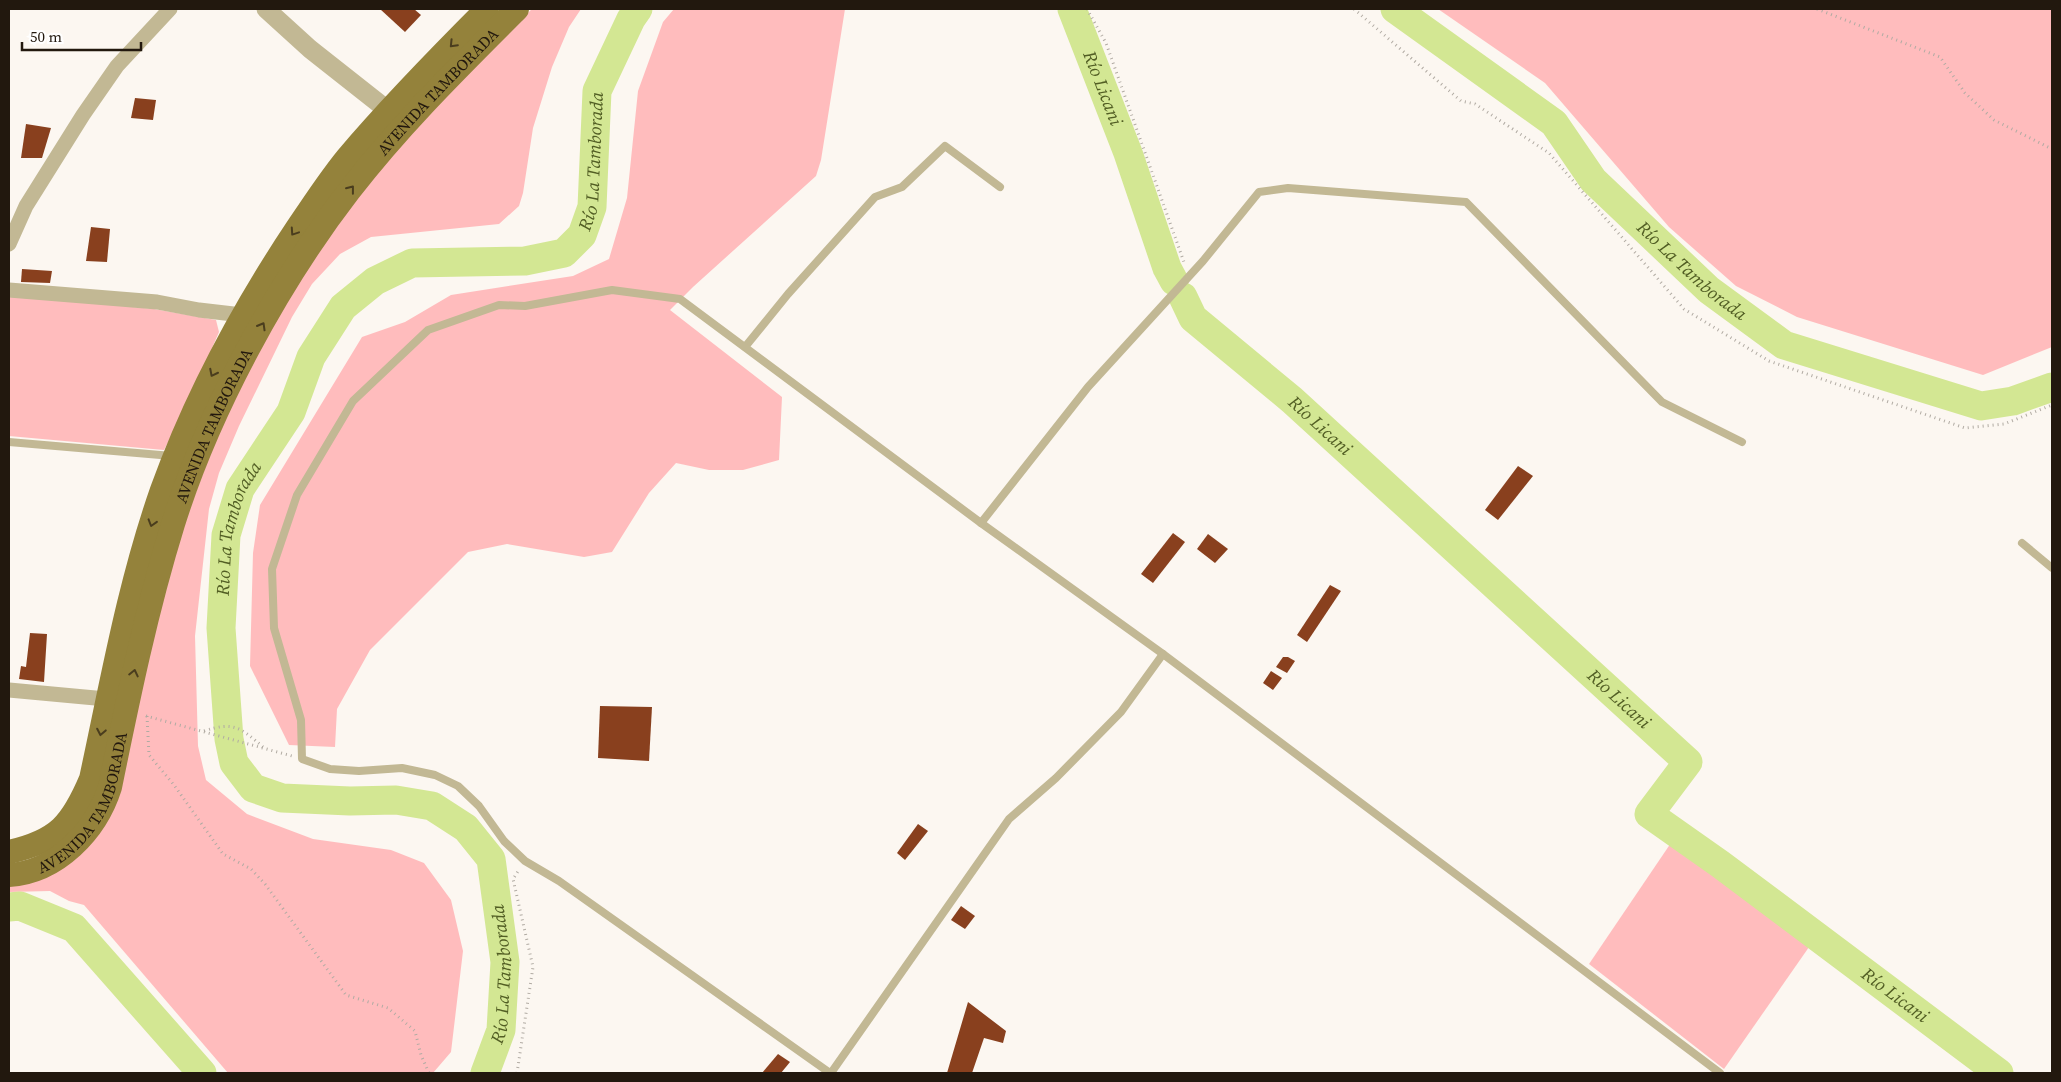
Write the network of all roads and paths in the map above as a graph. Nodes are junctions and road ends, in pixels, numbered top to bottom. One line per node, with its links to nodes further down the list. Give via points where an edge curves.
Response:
1 (170, 9): 11 (street, via 117,66 83,115 26,206)
2 (266, 9): 8 (street, via 310,49)
3 (487, 9): 8 (main road, AVENIDA TAMBORADA, one-way to 8)
4 (518, 9): 8 (main road, AVENIDA TAMBORADA)
5 (1087, 9): 12 (path, via 1106,43)
6 (1354, 9): 16 (path, via 1461,101 1475,104 1549,153 1684,309 1770,361 1965,428 2004,424)
7 (1817, 9): 9 (path, via 1940,57 1965,92 1994,120)
8 (397, 117): 14 (main road, AVENIDA TAMBORADA, one-way to 14, via 346,160); 25 (main road, AVENIDA TAMBORADA, one-way to 8, via 140,646 174,523 220,406 257,335 321,230)
9 (2052, 149)
10 (1000, 187): 15 (lane, via 946,146 902,187 875,197)
11 (9, 244)
12 (1189, 275): 18 (lane, via 1259,192 1288,188 1466,202 1662,402); 20 (lane, via 1088,386)
13 (9, 290): 14 (street, via 158,302)
14 (242, 315): 19 (main road, AVENIDA TAMBORADA, one-way to 19)
15 (745, 347): 20 (lane); 28 (lane, via 680,299 612,290 525,306 499,305 428,330 354,401 297,495 272,569 274,628 300,720)
16 (2052, 405)
17 (9, 442): 19 (lane)
18 (1742, 442)
19 (176, 456): 25 (main road, AVENIDA TAMBORADA, one-way to 25, via 140,562)
20 (981, 523): 23 (lane)
21 (2022, 543): 22 (lane)
22 (2052, 568)
23 (1163, 654): 34 (lane, via 1121,712 1009,820); 35 (lane)
24 (9, 690): 25 (street)
25 (127, 707): 26 (path); 29 (main road, AVENIDA TAMBORADA, one-way to 29, via 81,803 70,819 57,833 33,847); 31 (main road, AVENIDA TAMBORADA, via 105,805 91,826 67,852 41,866); 32 (path, via 149,756 174,784 224,854 251,869 265,884 346,995 388,1008 415,1031)
26 (203, 731): 27 (path); 27 (path, via 222,725 242,730)
27 (263, 748): 28 (path)
28 (302, 759): 30 (lane, via 330,769 402,768 435,775 458,786 479,806 504,841)
29 (9, 852)
30 (525, 861): 33 (path, via 513,879 533,968); 34 (lane, via 566,886)
31 (9, 875)
32 (429, 1073)
33 (517, 1073)
34 (830, 1073)
35 (1720, 1073)

